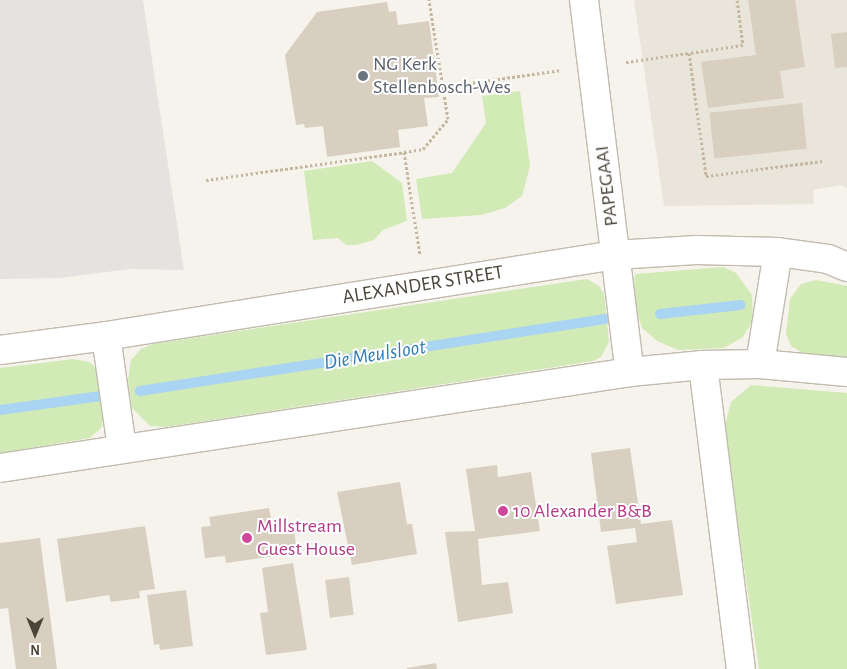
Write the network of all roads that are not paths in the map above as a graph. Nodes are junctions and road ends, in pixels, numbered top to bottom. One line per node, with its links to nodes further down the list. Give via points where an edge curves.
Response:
1 (584, 0): 3 (street, PAPEGAAI)
2 (778, 252): 3 (street, ALEXANDER STREET, via 696,250); 4 (street, ALEXANDER STREET, via 828,259); 7 (street)
3 (615, 255): 5 (street, ALEXANDER STREET); 9 (street, PAPEGAAI)
4 (847, 267)
5 (106, 336): 6 (street, ALEXANDER STREET); 11 (street)
6 (0, 350)
7 (760, 364): 8 (street); 10 (street)
8 (704, 365): 9 (street); 13 (street)
9 (630, 372): 11 (street)
10 (847, 372)
11 (122, 448): 12 (street)
12 (0, 468)
13 (741, 669)

